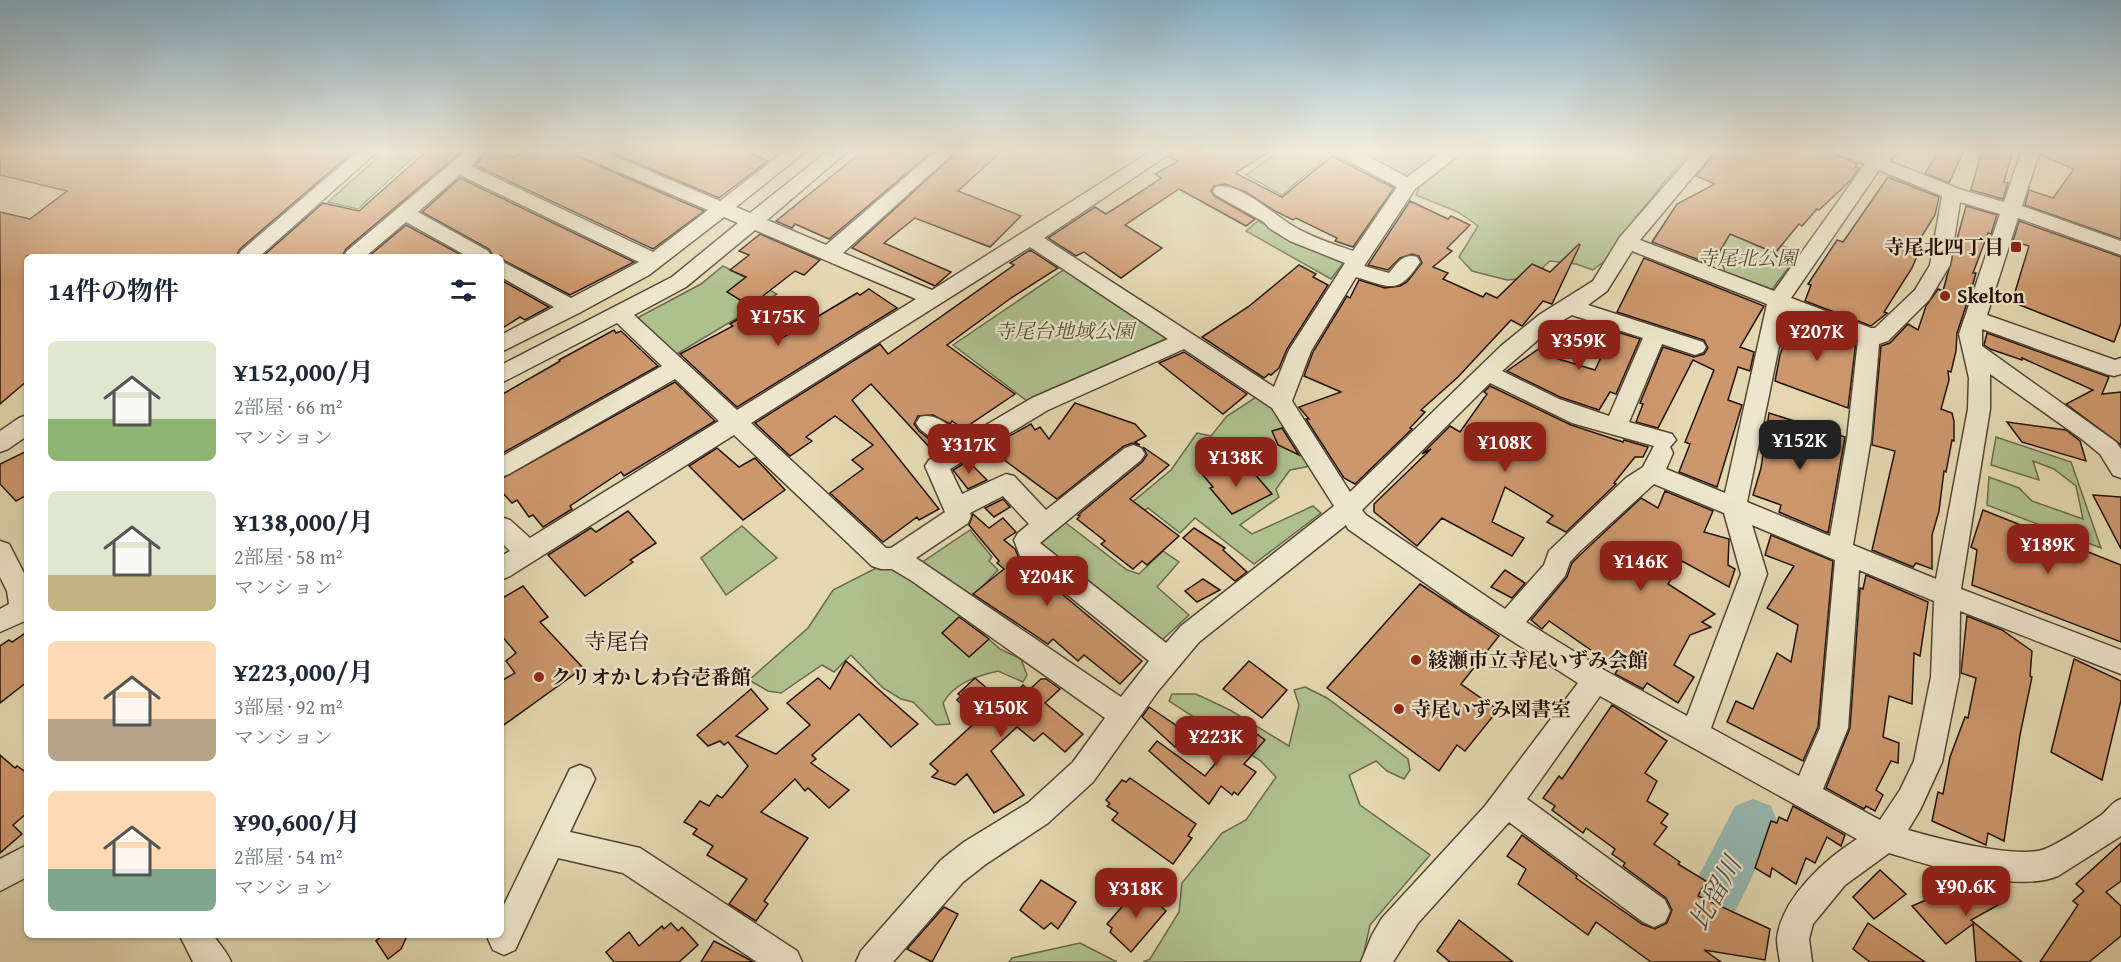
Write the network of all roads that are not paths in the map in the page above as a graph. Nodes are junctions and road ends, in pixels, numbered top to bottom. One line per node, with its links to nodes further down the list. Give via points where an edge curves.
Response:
1 (318, 195): 23 (street)
2 (426, 195): 18 (street)
3 (517, 195): 27 (street)
4 (688, 195): 16 (street)
5 (742, 195): 16 (street)
6 (785, 195): 19 (street)
7 (897, 195): 26 (street)
8 (1092, 195): 20 (street)
9 (1230, 195): 29 (street, via 1271,218 1274,224)
10 (1401, 195): 29 (street)
11 (1668, 195): 21 (street)
12 (1855, 195): 32 (street)
13 (1952, 195): 38 (street, via 1940,266 1922,295 1880,336)
14 (1959, 195): 17 (street)
15 (2017, 195): 17 (street)
16 (723, 210): 19 (street); 27 (street)
17 (2012, 210): 22 (street); 36 (street)
18 (405, 213): 24 (street); 25 (street)
19 (752, 222): 26 (street); 35 (street, via 690,274)
20 (1030, 238): 31 (street); 39 (street)
21 (1628, 243): 32 (street); 33 (street, via 1600,286)
22 (2121, 248)
23 (250, 254)
24 (356, 254)
25 (477, 254)
26 (829, 254): 31 (street)
27 (655, 261): 34 (street)
28 (1410, 262): 29 (street, via 1393,281)
29 (1355, 264): 47 (street, via 1300,350)
30 (504, 270): 34 (street)
31 (934, 299): 48 (street)
32 (1778, 301): 38 (street); 58 (street)
33 (1570, 307): 37 (street); 45 (street, via 1547,320)
34 (572, 308): 40 (street)
35 (620, 314): 44 (street); 46 (street)
36 (1976, 319): 42 (street, via 1970,334); 43 (street, via 2114,368)
37 (1655, 334): 41 (street); 51 (street)
38 (1869, 336): 65 (street)
39 (1186, 339): 47 (street); 53 (street, via 1040,404)
40 (504, 342)
41 (1695, 346)
42 (1972, 350): 57 (street, via 2091,434 2108,448); 68 (street, via 1980,378 1979,410)
43 (2121, 366)
44 (676, 368): 48 (street); 56 (street)
45 (1486, 372): 51 (street, via 1551,405); 60 (street)
46 (504, 373)
47 (1280, 402): 60 (street)
48 (734, 422): 64 (street); 66 (street, via 881,559)
49 (928, 423): 53 (street)
50 (24, 426): 52 (street)
51 (1615, 428): 55 (street)
52 (0, 443)
53 (963, 450): 59 (street, via 936,466)
54 (1133, 454): 61 (street)
55 (1659, 455): 58 (street); 70 (street, via 1635,485 1558,558 1556,569)
56 (504, 466)
57 (2121, 469)
58 (1734, 506): 65 (street); 75 (street, via 1754,574)
59 (957, 508): 61 (street, via 1006,483); 66 (street, via 959,516)
60 (1347, 510): 70 (street, via 1357,522); 71 (street, via 1190,634)
61 (1045, 525): 71 (street, via 1027,540 1029,549)
62 (504, 530): 64 (street)
63 (0, 551): 69 (street)
64 (528, 552): 67 (street)
65 (1844, 552): 68 (street); 77 (street, via 1834,728)
66 (896, 558): 74 (street)
67 (504, 567)
68 (1947, 595): 72 (street); 80 (street, via 1945,677 1928,762)
69 (19, 603)
70 (1508, 624): 73 (street)
71 (1166, 660): 74 (street)
72 (2121, 662)
73 (1596, 680): 75 (street); 78 (street)
74 (1125, 716): 87 (street, via 1063,793 952,871)
75 (1694, 735): 77 (street)
76 (580, 779): 81 (street)
77 (1806, 795): 80 (street)
78 (1505, 801): 84 (street); 88 (street, via 1481,833 1399,920)
79 (2119, 822): 80 (street, via 2047,865 2022,867 1952,857)
80 (1886, 838): 89 (street, via 1834,874 1799,916 1793,939)
81 (550, 842): 85 (street); 86 (street, via 629,859)
82 (24, 862): 83 (street)
83 (0, 876)
84 (1654, 911)
85 (504, 939)
86 (786, 962)
87 (872, 962)
88 (1377, 962)
89 (1796, 962)

